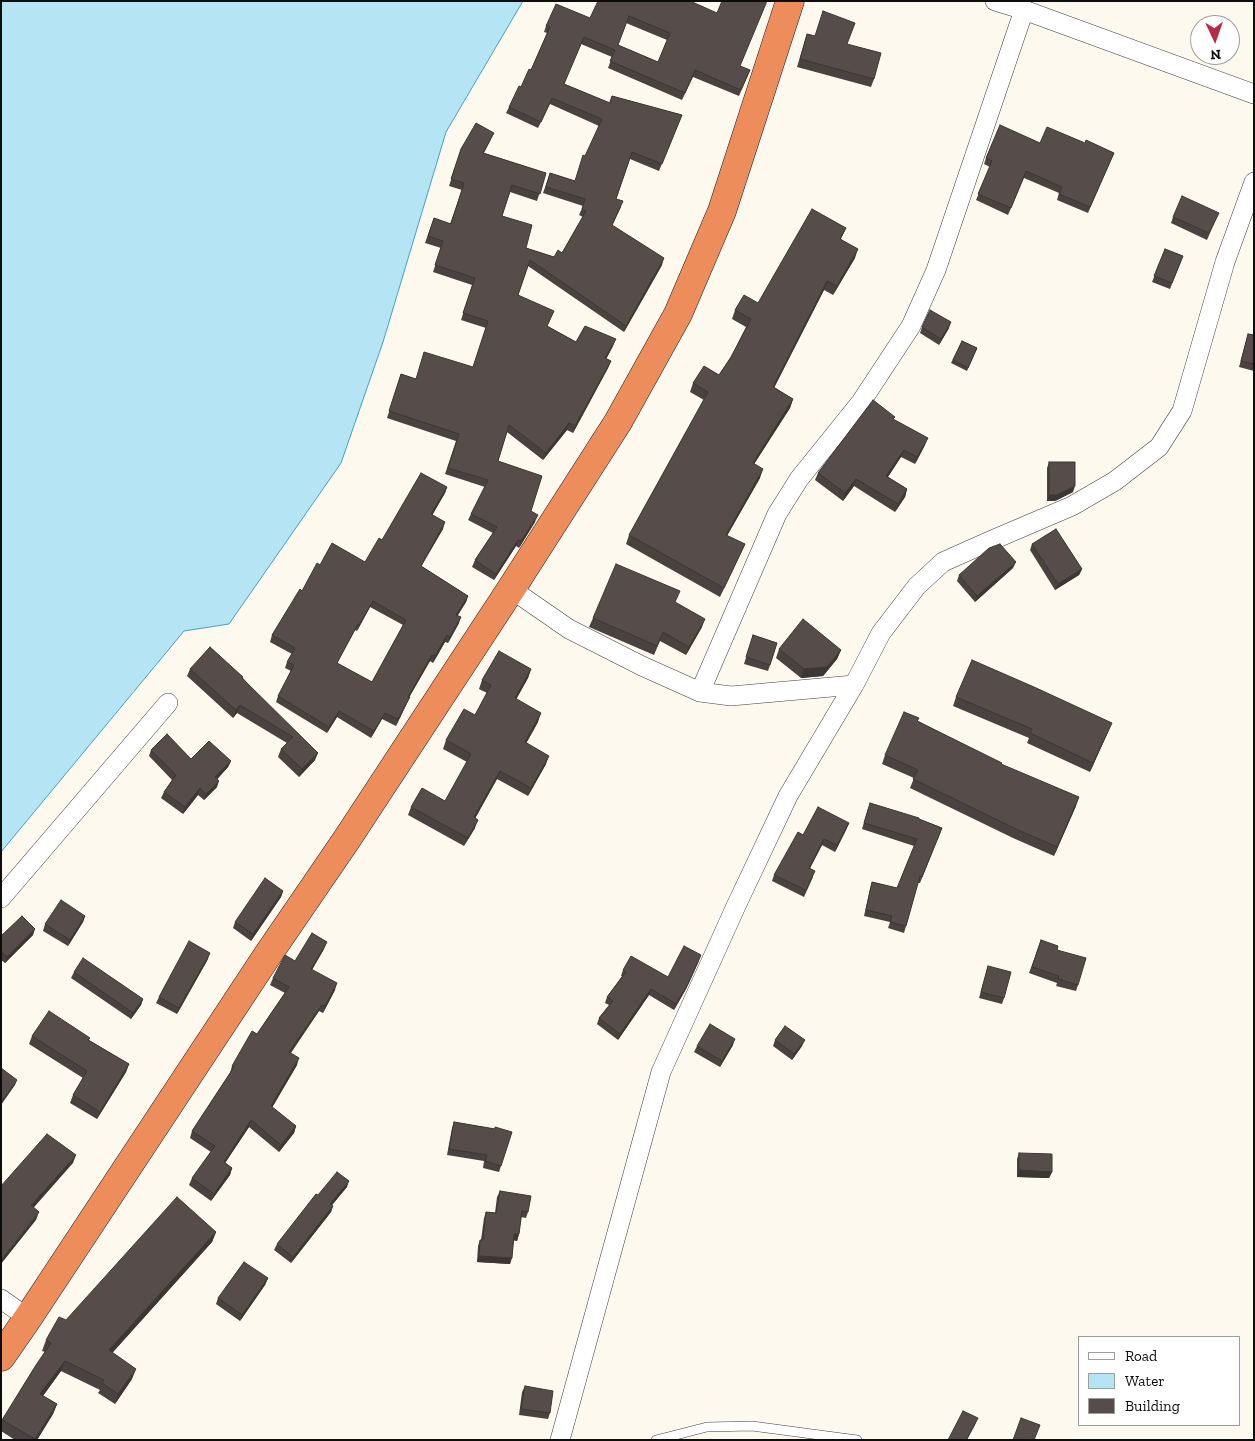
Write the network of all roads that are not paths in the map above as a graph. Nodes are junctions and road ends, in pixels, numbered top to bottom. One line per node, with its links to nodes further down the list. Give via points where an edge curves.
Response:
1 (790, 1): 6 (highway, via 722,211 678,314 618,422)
2 (995, 1): 3 (street)
3 (1024, 10): 4 (street); 8 (street, via 936,270 911,326 861,402 799,479 777,514)
4 (1254, 94)
5 (1254, 182): 7 (street, via 1225,262 1182,411 1160,447 1115,481 1072,506 943,562 916,586 881,633)
6 (511, 590): 8 (street, via 569,629); 12 (highway)
7 (854, 685): 8 (street, via 731,696); 14 (street, via 788,796 661,1072)
8 (700, 692)
9 (168, 704): 10 (street)
10 (1, 898)
11 (1, 1299): 12 (street)
12 (28, 1318): 13 (highway)
13 (1, 1357)
14 (560, 1440)
15 (656, 1440): 16 (lane, via 707,1428 752,1426)
16 (857, 1440)

